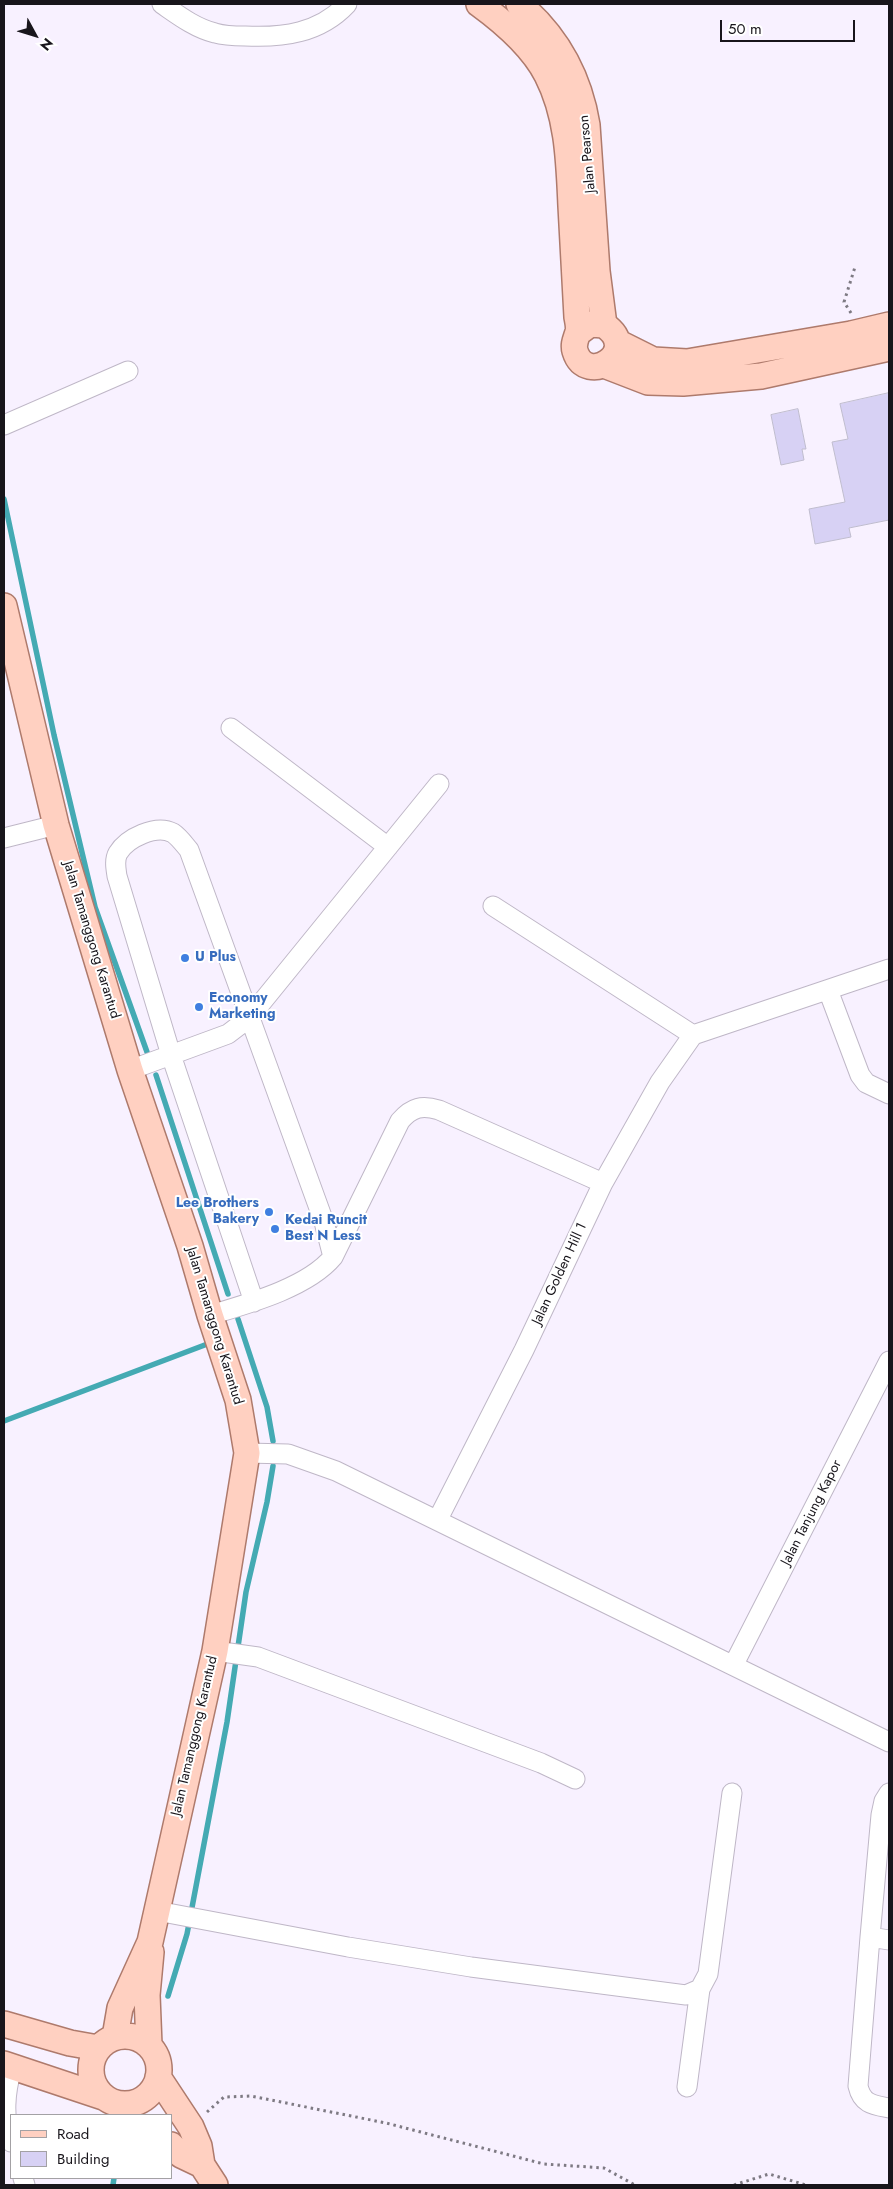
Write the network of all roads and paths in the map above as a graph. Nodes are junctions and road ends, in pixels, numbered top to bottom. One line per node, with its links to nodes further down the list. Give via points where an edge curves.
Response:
1 (162, 4): 2 (street, via 216,34 255,37 297,34 318,26)
2 (347, 4)
3 (479, 4): 8 (main road, via 504,24 534,56 556,94 565,122)
4 (519, 4): 9 (main road, Jalan Pearson, via 555,42 576,79 583,100 588,125 598,287)
5 (855, 268): 7 (path, via 844,302)
6 (889, 325): 7 (main road)
7 (861, 332): 9 (main road, via 687,362 653,360)
8 (578, 333): 9 (main road, via 590,324); 11 (main road, via 574,347 579,360 591,366)
9 (611, 334): 11 (main road, via 615,356)
10 (889, 348): 11 (main road, via 762,376 683,383 648,382)
11 (604, 365)
12 (128, 371): 13 (street)
13 (4, 425)
14 (4, 606): 17 (main road, Jalan Tamanggong Karantud)
15 (231, 728): 19 (street)
16 (439, 784): 19 (street)
17 (56, 825): 18 (street); 26 (main road, Jalan Tamanggong Karantud)
18 (4, 838)
19 (388, 847): 23 (street)
20 (493, 906): 24 (street)
21 (889, 969): 22 (street)
22 (828, 990): 24 (street); 27 (street, via 860,1075 873,1087)
23 (248, 1018): 25 (street, via 228,1034); 25 (street, via 189,850 172,833 162,830 139,836 126,844 115,864); 29 (street, via 324,1222)
24 (693, 1035): 28 (street, Jalan Golden Hill 1, via 660,1082)
25 (171, 1056): 26 (street); 30 (street)
26 (130, 1070): 31 (main road, Jalan Tamanggong Karantud)
27 (889, 1094)
28 (603, 1183): 29 (street, via 439,1110 416,1107 400,1121); 34 (street, Jalan Golden Hill 1, via 524,1350)
29 (332, 1256): 30 (street, via 314,1275)
30 (254, 1302): 31 (street)
31 (210, 1315): 33 (main road, Jalan Tamanggong Karantud, via 238,1400)
32 (889, 1361): 36 (street, Jalan Tanjung Kapor)
33 (247, 1454): 34 (street, via 288,1454 336,1471); 35 (main road, Jalan Tamanggong Karantud, via 224,1601)
34 (438, 1519): 36 (street)
35 (222, 1652): 38 (street, via 258,1657 541,1763); 41 (main road, Jalan Tamanggong Karantud)
36 (734, 1664): 37 (street)
37 (889, 1742)
38 (575, 1779)
39 (732, 1793): 45 (street, via 708,1974)
40 (889, 1793): 42 (street, via 880,1815)
41 (176, 1915): 44 (main road, Jalan Tamanggong Karantud); 45 (street, via 480,1968 673,1995 686,1995)
42 (870, 1937): 43 (street); 53 (street, via 858,2086 864,2101)
43 (889, 1940)
44 (150, 1942): 47 (main road, Jalan Tamanggong Karantud); 48 (main road, Jalan Tamanggong Karantud)
45 (700, 1989): 51 (street)
46 (4, 2024): 47 (main road, via 70,2043)
47 (106, 2042): 48 (main road, via 133,2036); 52 (main road, via 92,2057 90,2068 91,2079)
48 (149, 2044): 50 (main road, via 157,2060)
49 (8, 2066): 52 (main road); 56 (street, via 5,2111)
50 (158, 2077): 54 (main road, via 148,2095); 55 (main road)
51 (687, 2087)
52 (103, 2097): 54 (main road)
53 (889, 2108)
54 (133, 2110)
55 (191, 2127): 58 (main road); 59 (path, via 224,2097 251,2096 386,2123 544,2164 604,2168)
56 (10, 2137)
57 (172, 2146): 58 (main road)
58 (209, 2175)
59 (635, 2185)
60 (734, 2185): 61 (path, via 769,2174)
61 (806, 2185)

